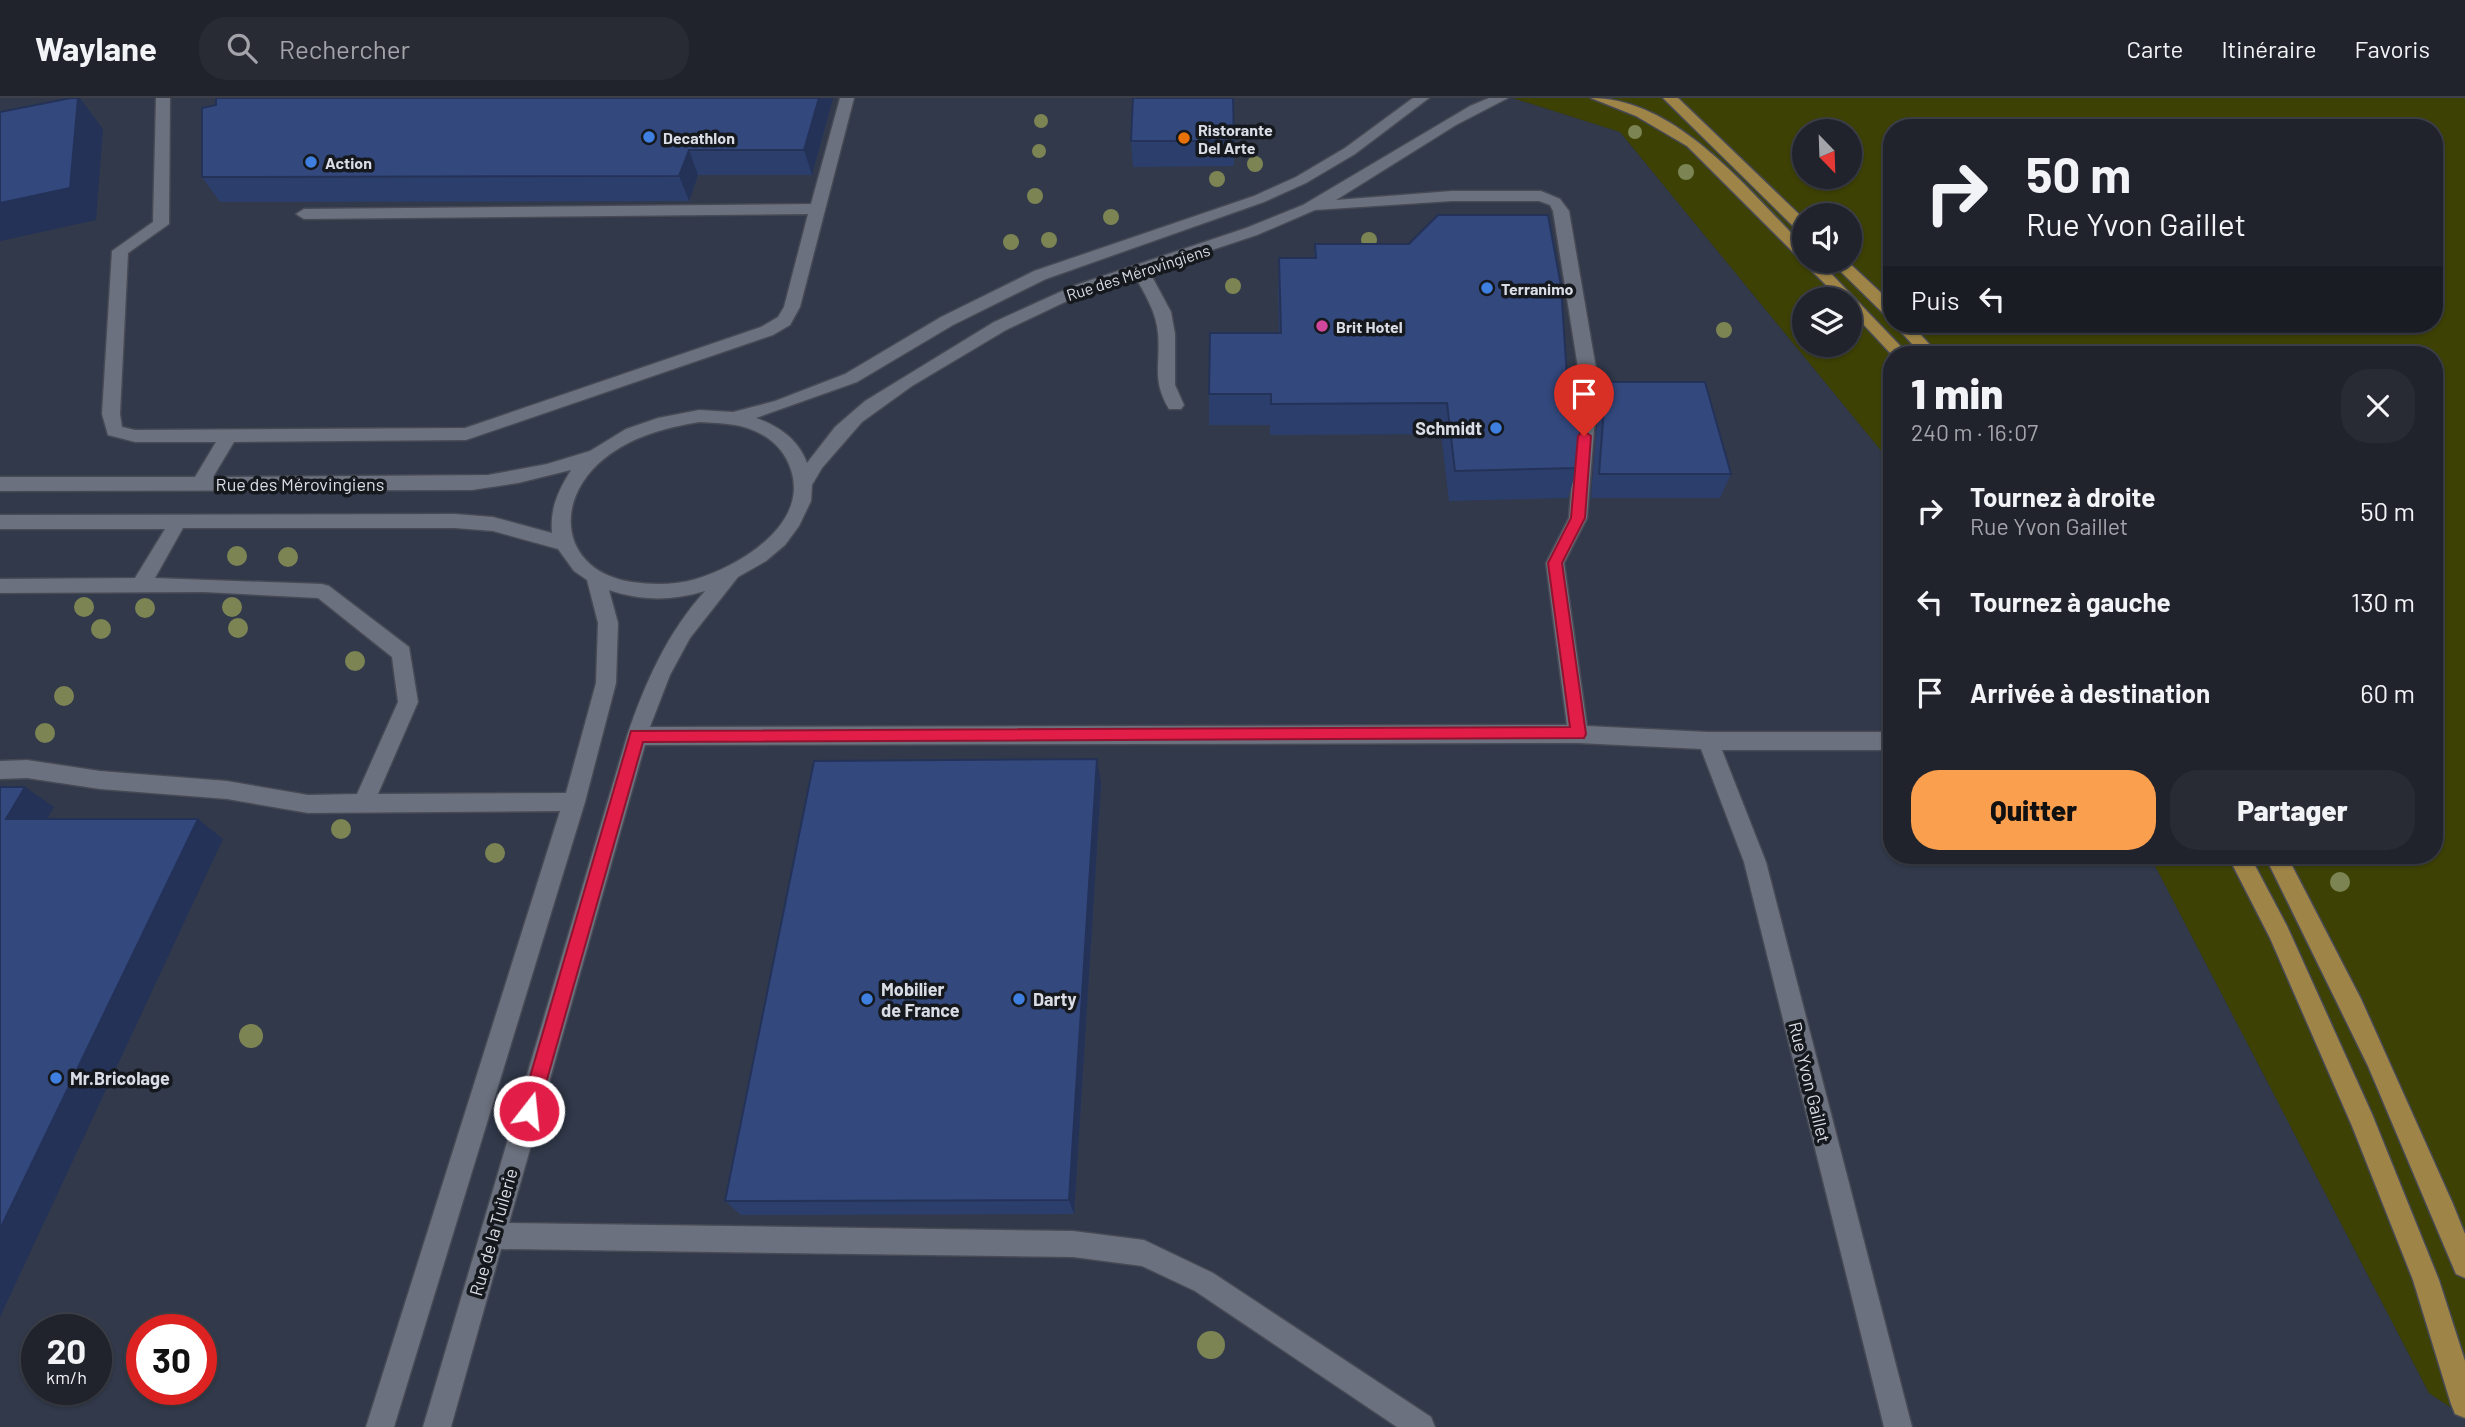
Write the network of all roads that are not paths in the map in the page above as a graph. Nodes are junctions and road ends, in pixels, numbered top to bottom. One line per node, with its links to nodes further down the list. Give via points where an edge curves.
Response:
1 (163, 98): 23 (street, via 160,224 120,251 111,414 114,431 135,436)
2 (847, 98): 8 (street)
3 (1422, 98): 22 (street, Rue des Mérovingiens, via 1301,180 1040,275 850,377)
4 (1501, 98): 7 (street, Rue des Mérovingiens, via 1450,122)
5 (1598, 98): 11 (main road, via 1641,113 1692,144)
6 (1670, 98): 10 (main road)
7 (1312, 206): 12 (street, Rue des Mérovingiens, via 1257,231); 35 (street, via 1541,196 1555,202 1561,211 1589,380 1578,518 1555,563)
8 (817, 209): 9 (street); 23 (street, via 792,307 784,321 767,331 466,434)
9 (304, 214)
10 (1792, 216)
11 (1792, 243)
12 (1139, 268): 21 (street, via 1163,312 1166,385); 26 (street, Rue des Mérovingiens, via 1041,305 878,399 819,454)
13 (1823, 273): 15 (main road)
14 (1851, 273): 16 (main road)
15 (1837, 287)
16 (1883, 304)
17 (1862, 312): 19 (main road)
18 (1910, 333): 20 (main road)
19 (1893, 346)
20 (1923, 346)
21 (1175, 405)
22 (734, 418): 24 (street, via 699,416 663,422 627,435); 26 (street, via 777,435 796,457)
23 (228, 436): 27 (street)
24 (596, 455): 27 (street, Rue des Mérovingiens, via 516,479 472,483); 30 (street, via 563,498)
25 (0, 484): 27 (street, Rue des Mérovingiens)
26 (804, 484): 31 (street, via 799,509 785,533)
27 (200, 485)
28 (179, 520): 29 (street, Rue des Mérovingiens); 30 (street, Rue des Mérovingiens, via 455,521 493,524); 34 (street)
29 (0, 522)
30 (562, 543): 32 (street, via 575,563)
31 (732, 573): 32 (street, via 696,586 660,591 625,588); 36 (street, Rue de la Tuilerie, via 692,619 674,648 655,683)
32 (596, 579): 40 (street, via 608,623 606,683)
33 (0, 586): 34 (street)
34 (141, 586): 41 (street, via 322,591 402,653 408,702)
35 (1578, 734): 36 (street); 37 (street)
36 (636, 736): 44 (street, Rue de la Tuilerie)
37 (1708, 741): 38 (street); 50 (street, Rue Yvon Gaillet, via 1755,862)
38 (1883, 741)
39 (0, 770): 41 (street, via 227,790 308,804)
40 (574, 802): 41 (street); 47 (street)
41 (364, 803)
42 (2243, 864): 46 (main road, via 2279,933 2363,1123 2426,1280)
43 (2281, 864): 45 (main road, via 2409,1128)
44 (492, 1237): 48 (street, Rue de la Tuilerie); 49 (street, via 1073,1244 1144,1252 1204,1282)
45 (2465, 1265)
46 (2465, 1404)
47 (380, 1427)
48 (437, 1427)
49 (1421, 1427)
50 (1898, 1427)

